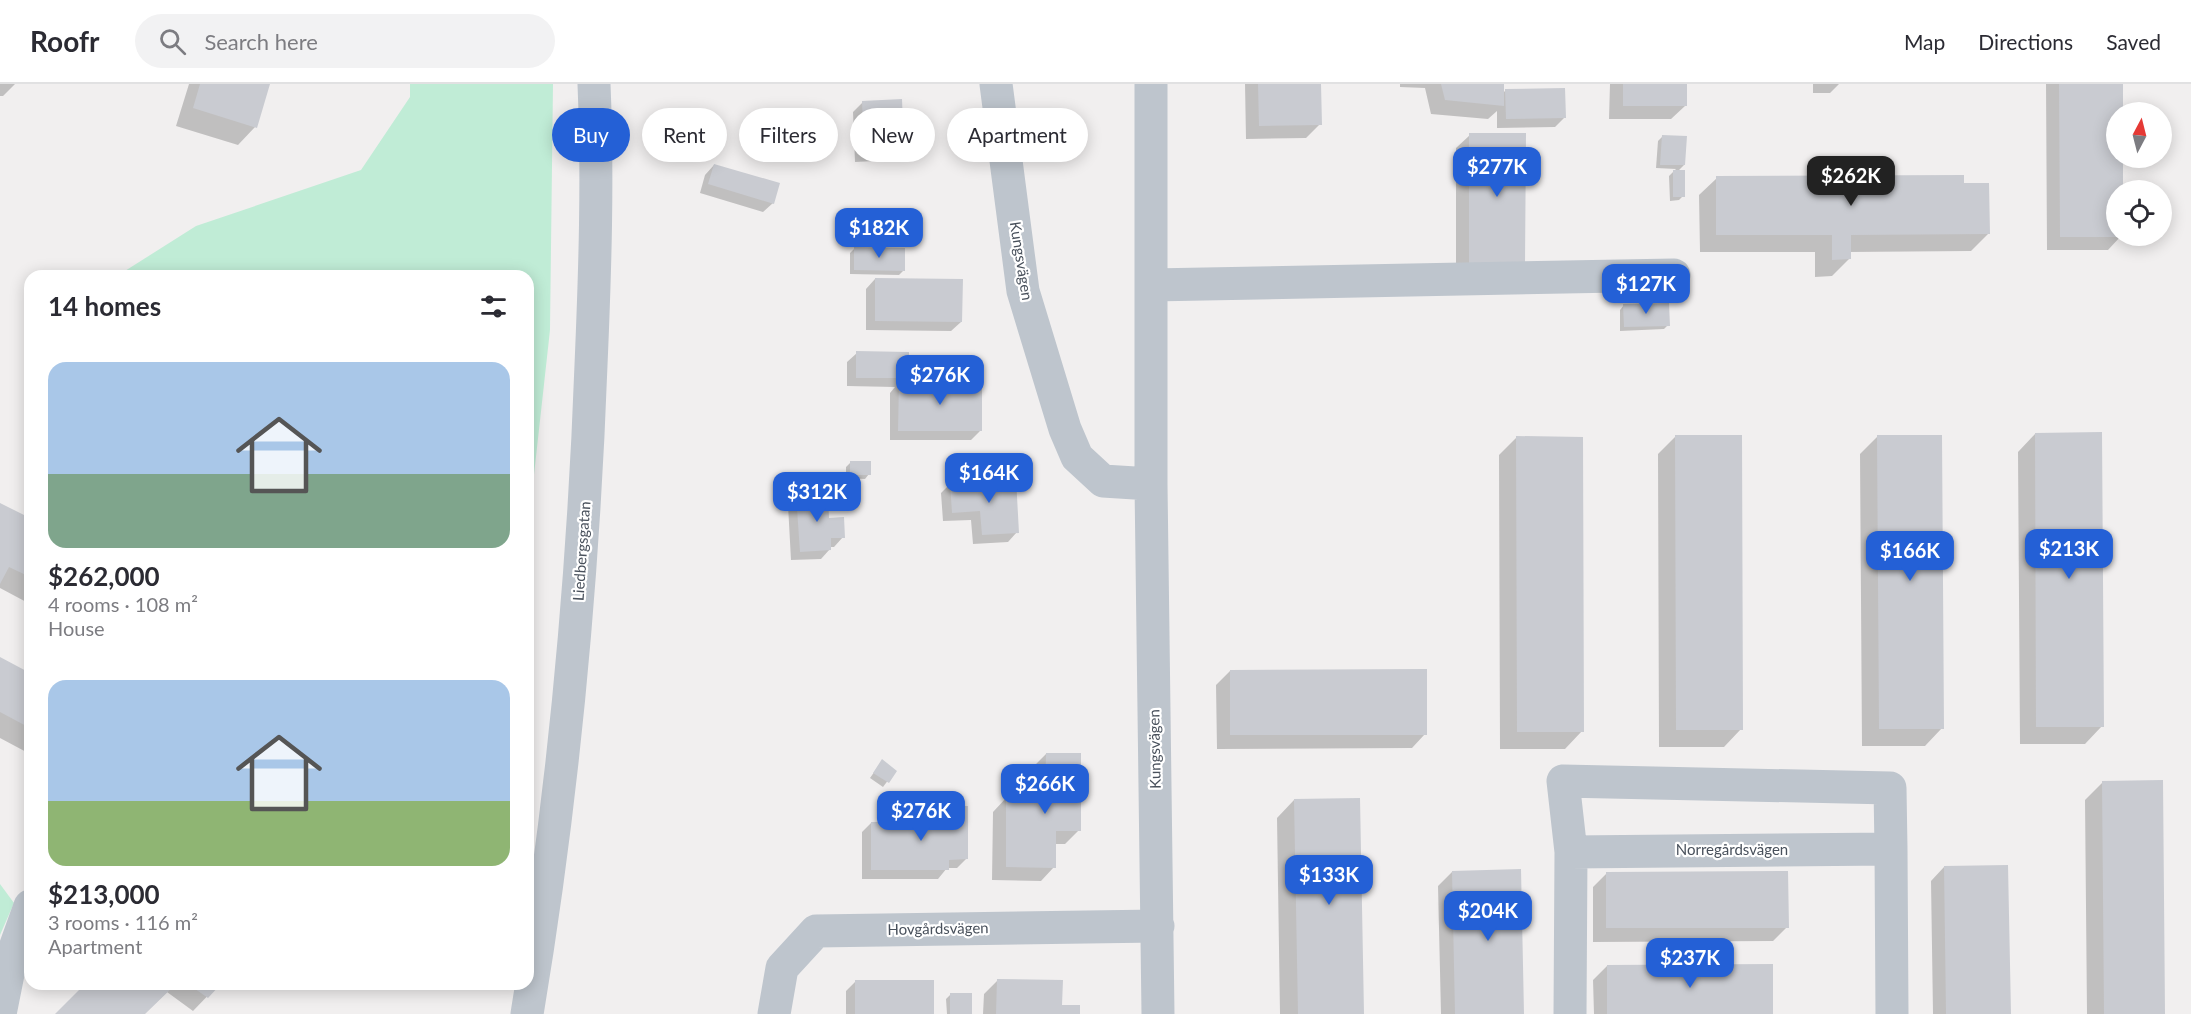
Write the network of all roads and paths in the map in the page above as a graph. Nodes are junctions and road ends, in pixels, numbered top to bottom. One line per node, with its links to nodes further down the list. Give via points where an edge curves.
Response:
1 (594, 84): 11 (street, Liedbergsgatan, via 595,267 584,533 554,834)
2 (996, 84): 6 (street, Kungsvägen, via 1023,291 1065,429 1077,457 1103,480)
3 (1151, 84): 5 (street, Kungsvägen)
4 (1674, 275): 5 (street)
5 (1151, 285): 6 (street, Kungsvägen)
6 (1150, 483): 10 (street, Kungsvägen)
7 (1891, 849): 8 (street, Norregårdsvägen); 8 (street, via 1890,788 1563,781); 18 (street)
8 (1571, 852): 17 (street)
9 (24, 923): 13 (street, via 11,959)
10 (1158, 926): 15 (street, Hovgårdsvägen, via 816,931 782,968); 16 (street, Kungsvägen)
11 (534, 967)
12 (531, 990): 14 (street, Liedbergsgatan)
13 (0, 1014)
14 (527, 1014)
15 (774, 1014)
16 (1158, 1014)
17 (1570, 1014)
18 (1892, 1014)

